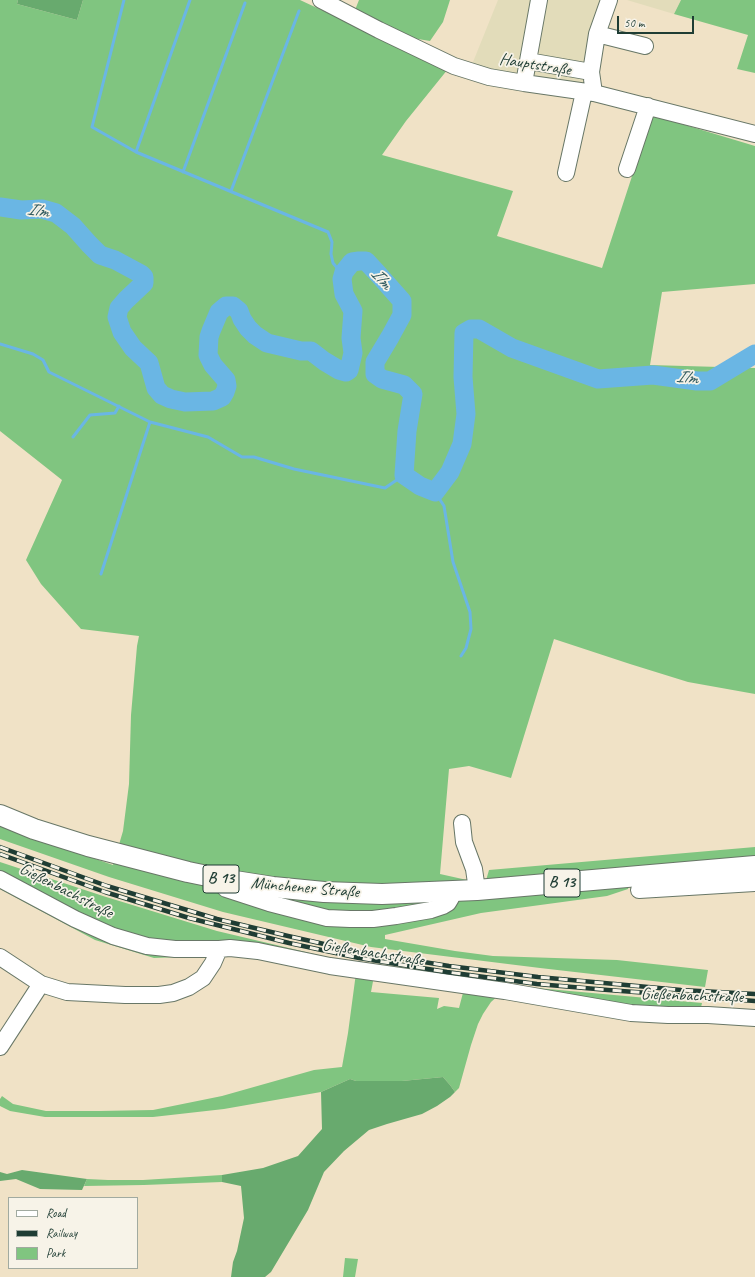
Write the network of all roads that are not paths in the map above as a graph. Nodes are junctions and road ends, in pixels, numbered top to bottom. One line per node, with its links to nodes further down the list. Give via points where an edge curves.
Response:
1 (321, 0): 8 (street, Hauptstraße, via 454,66 489,77)
2 (539, 0): 6 (street)
3 (608, 0): 4 (street)
4 (597, 34): 5 (street); 7 (street)
5 (645, 46)
6 (528, 61): 7 (street); 8 (street)
7 (591, 72): 9 (street)
8 (524, 83): 9 (street, Hauptstraße)
9 (589, 93): 10 (street, Hauptstraße); 13 (street)
10 (648, 106): 11 (street, Hauptstraße); 12 (street)
11 (755, 134)
12 (627, 169)
13 (566, 173)
14 (0, 815): 19 (main road, Münchener Straße / B 13, via 88,846 222,879 324,892 382,894)
15 (462, 823): 19 (street, via 464,842 474,868)
16 (755, 866): 19 (main road, B 13)
17 (0, 878): 21 (street, Gießenbachstraße, via 75,920 114,936 147,946)
18 (755, 883): 20 (street)
19 (477, 890)
20 (639, 890)
21 (219, 949): 23 (street, via 203,978 174,993 125,995 67,992); 24 (street, Gießenbachstraße, via 258,951 330,966 631,1013)
22 (0, 958): 23 (street)
23 (41, 984): 25 (street)
24 (755, 1018)
25 (0, 1047)
26 (0, 1051): 27 (street)
27 (0, 1056)

